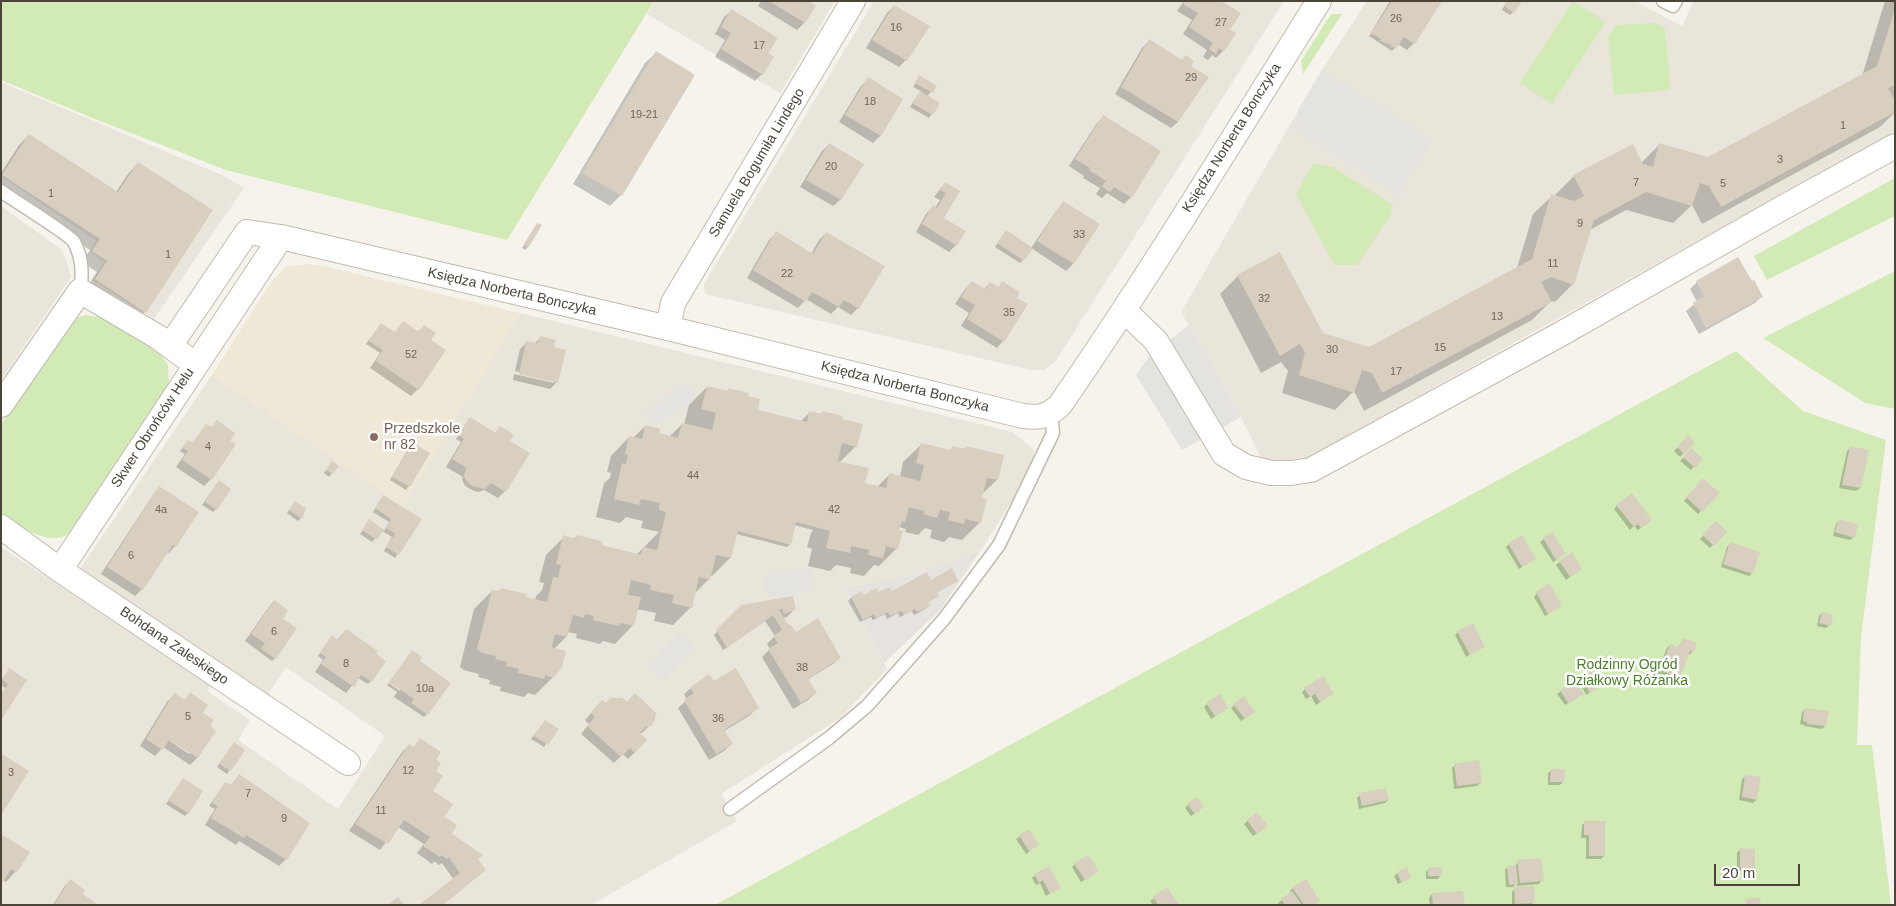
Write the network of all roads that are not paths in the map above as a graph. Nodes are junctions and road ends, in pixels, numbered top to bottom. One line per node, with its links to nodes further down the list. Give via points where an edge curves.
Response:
1 (853, 1): 10 (street, Samuela Bogumiła Lindego, via 673,303)
2 (1319, 1): 9 (street, Księdza Norberta Bonczyka)
3 (1663, 1): 4 (lane, via 1673,6)
4 (1676, 1)
5 (1895, 146): 9 (street, via 1559,336 1311,470 1271,473 1246,466 1224,454 1156,341)
6 (1, 191): 8 (lane, via 73,240 83,271)
7 (281, 237): 10 (street, Księdza Norberta Bonczyka); 11 (street, Księdza Norberta Bonczyka, via 247,232); 12 (street)
8 (80, 291): 11 (street, Skwer Obrońców Helu); 13 (street)
9 (1125, 311): 14 (street, Księdza Norberta Bonczyka)
10 (668, 328): 14 (street, Księdza Norberta Bonczyka, via 1023,416)
11 (170, 346): 12 (street, Skwer Obrońców Helu)
12 (196, 365): 16 (street, Skwer Obrońców Helu)
13 (1, 405)
14 (1051, 414): 18 (lane, via 1053,433 999,546 944,618 867,706 829,738)
15 (1, 527): 16 (street, Bohdana Zaleskiego)
16 (60, 570): 17 (street, Bohdana Zaleskiego)
17 (348, 763)
18 (730, 809)

